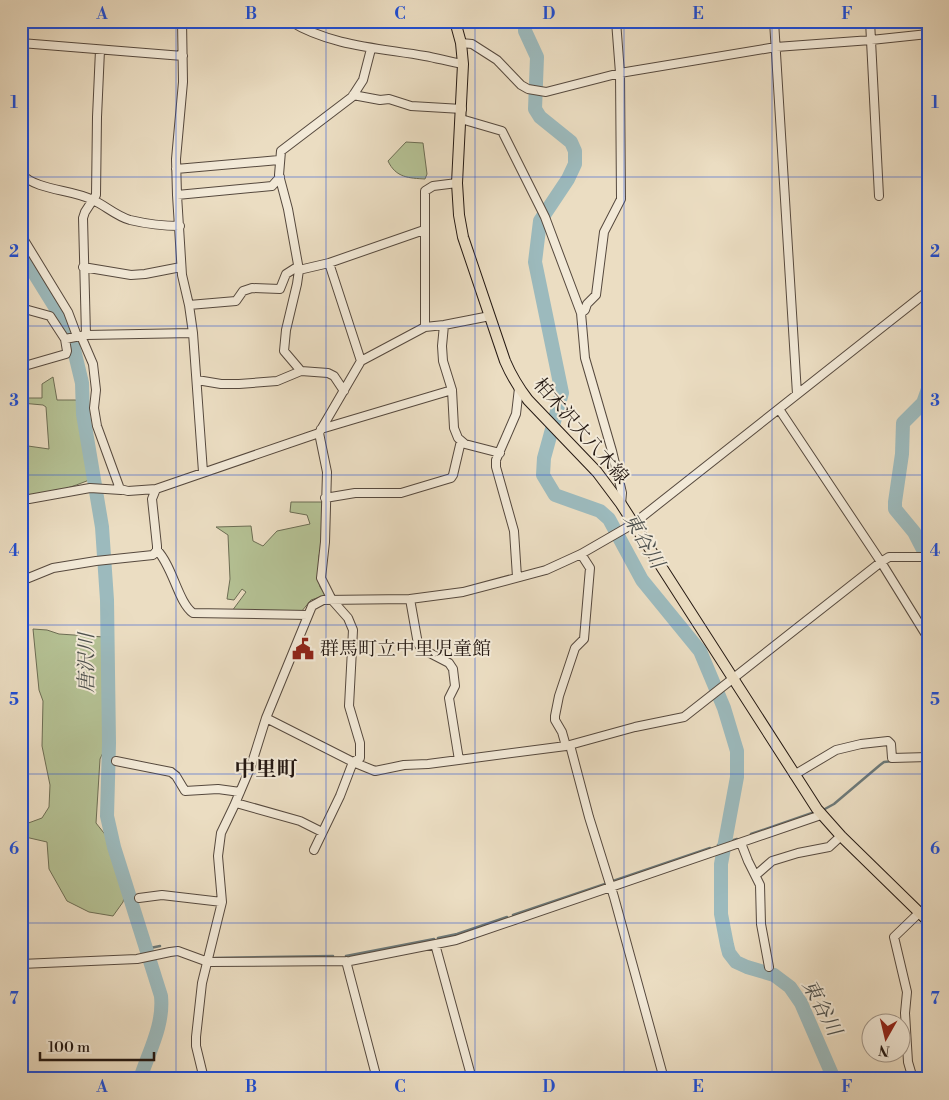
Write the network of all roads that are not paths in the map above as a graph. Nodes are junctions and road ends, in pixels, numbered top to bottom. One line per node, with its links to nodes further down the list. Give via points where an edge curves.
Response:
1 (182, 21): 14 (street)
2 (290, 21): 12 (street)
3 (455, 21): 10 (main road, 柏木沢大八木線)
4 (616, 21): 16 (street)
5 (774, 21): 11 (street)
6 (870, 21): 8 (street)
7 (928, 34): 8 (street)
8 (871, 40): 11 (street); 25 (street)
9 (21, 43): 13 (street)
10 (460, 43): 15 (main road, 柏木沢大八木線); 16 (street, via 472,44 482,50 521,85 541,92)
11 (776, 47): 16 (street); 51 (street)
12 (371, 49): 15 (street); 17 (street, via 363,80)
13 (100, 50): 14 (street); 26 (street, via 96,195)
14 (183, 56): 20 (street)
15 (463, 64): 18 (main road, 柏木沢大八木線)
16 (620, 73): 37 (street, via 622,198 604,232 596,294)
17 (353, 95): 18 (street); 19 (street, via 284,148)
18 (462, 114): 23 (main road, 柏木沢大八木線); 37 (street, via 502,131 545,217)
19 (279, 160): 20 (street); 22 (street)
20 (176, 169): 24 (street)
21 (21, 174): 26 (street, via 35,183)
22 (280, 177): 24 (street, via 272,186); 33 (street)
23 (457, 183): 28 (street, via 433,186 425,192); 38 (main road, 柏木沢大八木線, via 463,237)
24 (177, 195): 27 (street)
25 (879, 196)
26 (93, 200): 27 (street, via 129,219); 31 (street, via 83,218)
27 (180, 226): 32 (street)
28 (424, 230): 30 (street); 40 (street)
29 (21, 235): 42 (street)
30 (329, 263): 33 (street); 44 (street)
31 (84, 267): 32 (street, via 145,274); 42 (street)
32 (181, 267): 35 (street)
33 (298, 268): 35 (street, via 286,274 280,289 252,288 243,291 236,301); 46 (street, via 284,351)
34 (928, 291): 51 (street)
35 (189, 305): 41 (street)
36 (21, 308): 43 (street, via 50,316)
37 (580, 313): 61 (street, via 585,358 612,452 622,493)
38 (490, 316): 39 (street); 48 (main road, 柏木沢大八木線)
39 (444, 325): 40 (street); 49 (street, via 443,361)
40 (425, 327): 44 (street)
41 (193, 333): 42 (street); 47 (street)
42 (80, 336): 43 (street); 58 (street, via 93,364 96,426)
43 (65, 339): 45 (street, via 66,354)
44 (361, 361): 50 (street)
45 (21, 367)
46 (301, 371): 47 (street, via 277,381 221,384); 50 (street, via 328,373)
47 (197, 380): 56 (street)
48 (518, 388): 55 (street, via 516,414); 61 (main road, 柏木沢大八木線, via 597,472)
49 (452, 390): 53 (street); 54 (street, via 454,428)
50 (344, 391): 53 (street)
51 (797, 394): 52 (street)
52 (779, 409): 62 (street); 66 (street)
53 (320, 431): 56 (street); 59 (street, via 326,466)
54 (461, 441): 55 (street); 59 (street, via 451,478 401,493 355,493)
55 (500, 453): 67 (street, via 496,467 514,531)
56 (203, 472): 57 (street)
57 (156, 489): 58 (street); 63 (street, via 152,499)
58 (121, 490): 60 (street, via 90,488)
59 (325, 498): 70 (street, via 321,578)
60 (21, 499)
61 (621, 504): 62 (main road, 柏木沢大八木線)
62 (633, 524): 64 (street); 73 (main road, 柏木沢大八木線)
63 (157, 550): 68 (street, via 150,556 52,568); 71 (street, via 193,613)
64 (582, 554): 67 (street, via 546,570); 75 (street, via 590,568 584,639 575,648 555,716)
65 (928, 558): 66 (street, via 889,557)
66 (881, 562): 72 (street); 73 (street)
67 (517, 576): 69 (street, via 463,592)
68 (21, 581)
69 (410, 599): 70 (street); 77 (street, via 418,644 449,662 453,668 455,686 449,698)
70 (332, 600): 71 (street, via 317,602); 79 (street, via 348,618 353,630 349,706 361,750 360,758)
71 (308, 615): 74 (street)
72 (928, 638)
73 (734, 678): 75 (street, via 684,717); 80 (main road, 柏木沢大八木線)
74 (266, 718): 79 (street); 81 (street)
75 (568, 745): 77 (street); 89 (street)
76 (928, 757): 80 (street, via 892,758 890,742 878,741 836,750)
77 (459, 760): 79 (street, via 375,771)
78 (116, 761): 81 (street, via 171,772 185,791 218,789)
79 (353, 762): 84 (street)
80 (794, 775): 83 (main road, 柏木沢大八木線)
81 (240, 792): 82 (street)
82 (236, 803): 84 (street, via 300,821); 91 (street, via 220,832 218,856)
83 (821, 815): 85 (main road, 柏木沢大八木線); 86 (street)
84 (322, 832): 87 (street)
85 (841, 836): 88 (street, via 829,847 798,852 772,861); 92 (main road, 柏木沢大八木線)
86 (739, 843): 88 (street); 89 (street)
87 (314, 850)
88 (756, 875): 98 (street, via 760,885 761,924)
89 (610, 887): 94 (street, via 456,940); 102 (street)
90 (139, 898): 91 (street, via 162,895)
91 (222, 902): 96 (street)
92 (920, 912): 93 (main road, 柏木沢大八木線); 103 (street, via 894,937 906,992 908,1062)
93 (928, 921)
94 (435, 944): 95 (street); 101 (street)
95 (346, 961): 96 (street); 100 (street)
96 (208, 962): 97 (street, via 178,951 143,958); 99 (street, via 202,983 196,1037)
97 (21, 964)
98 (769, 967)
99 (204, 1079)
100 (377, 1079)
101 (472, 1079)
102 (664, 1079)
103 (913, 1079)

